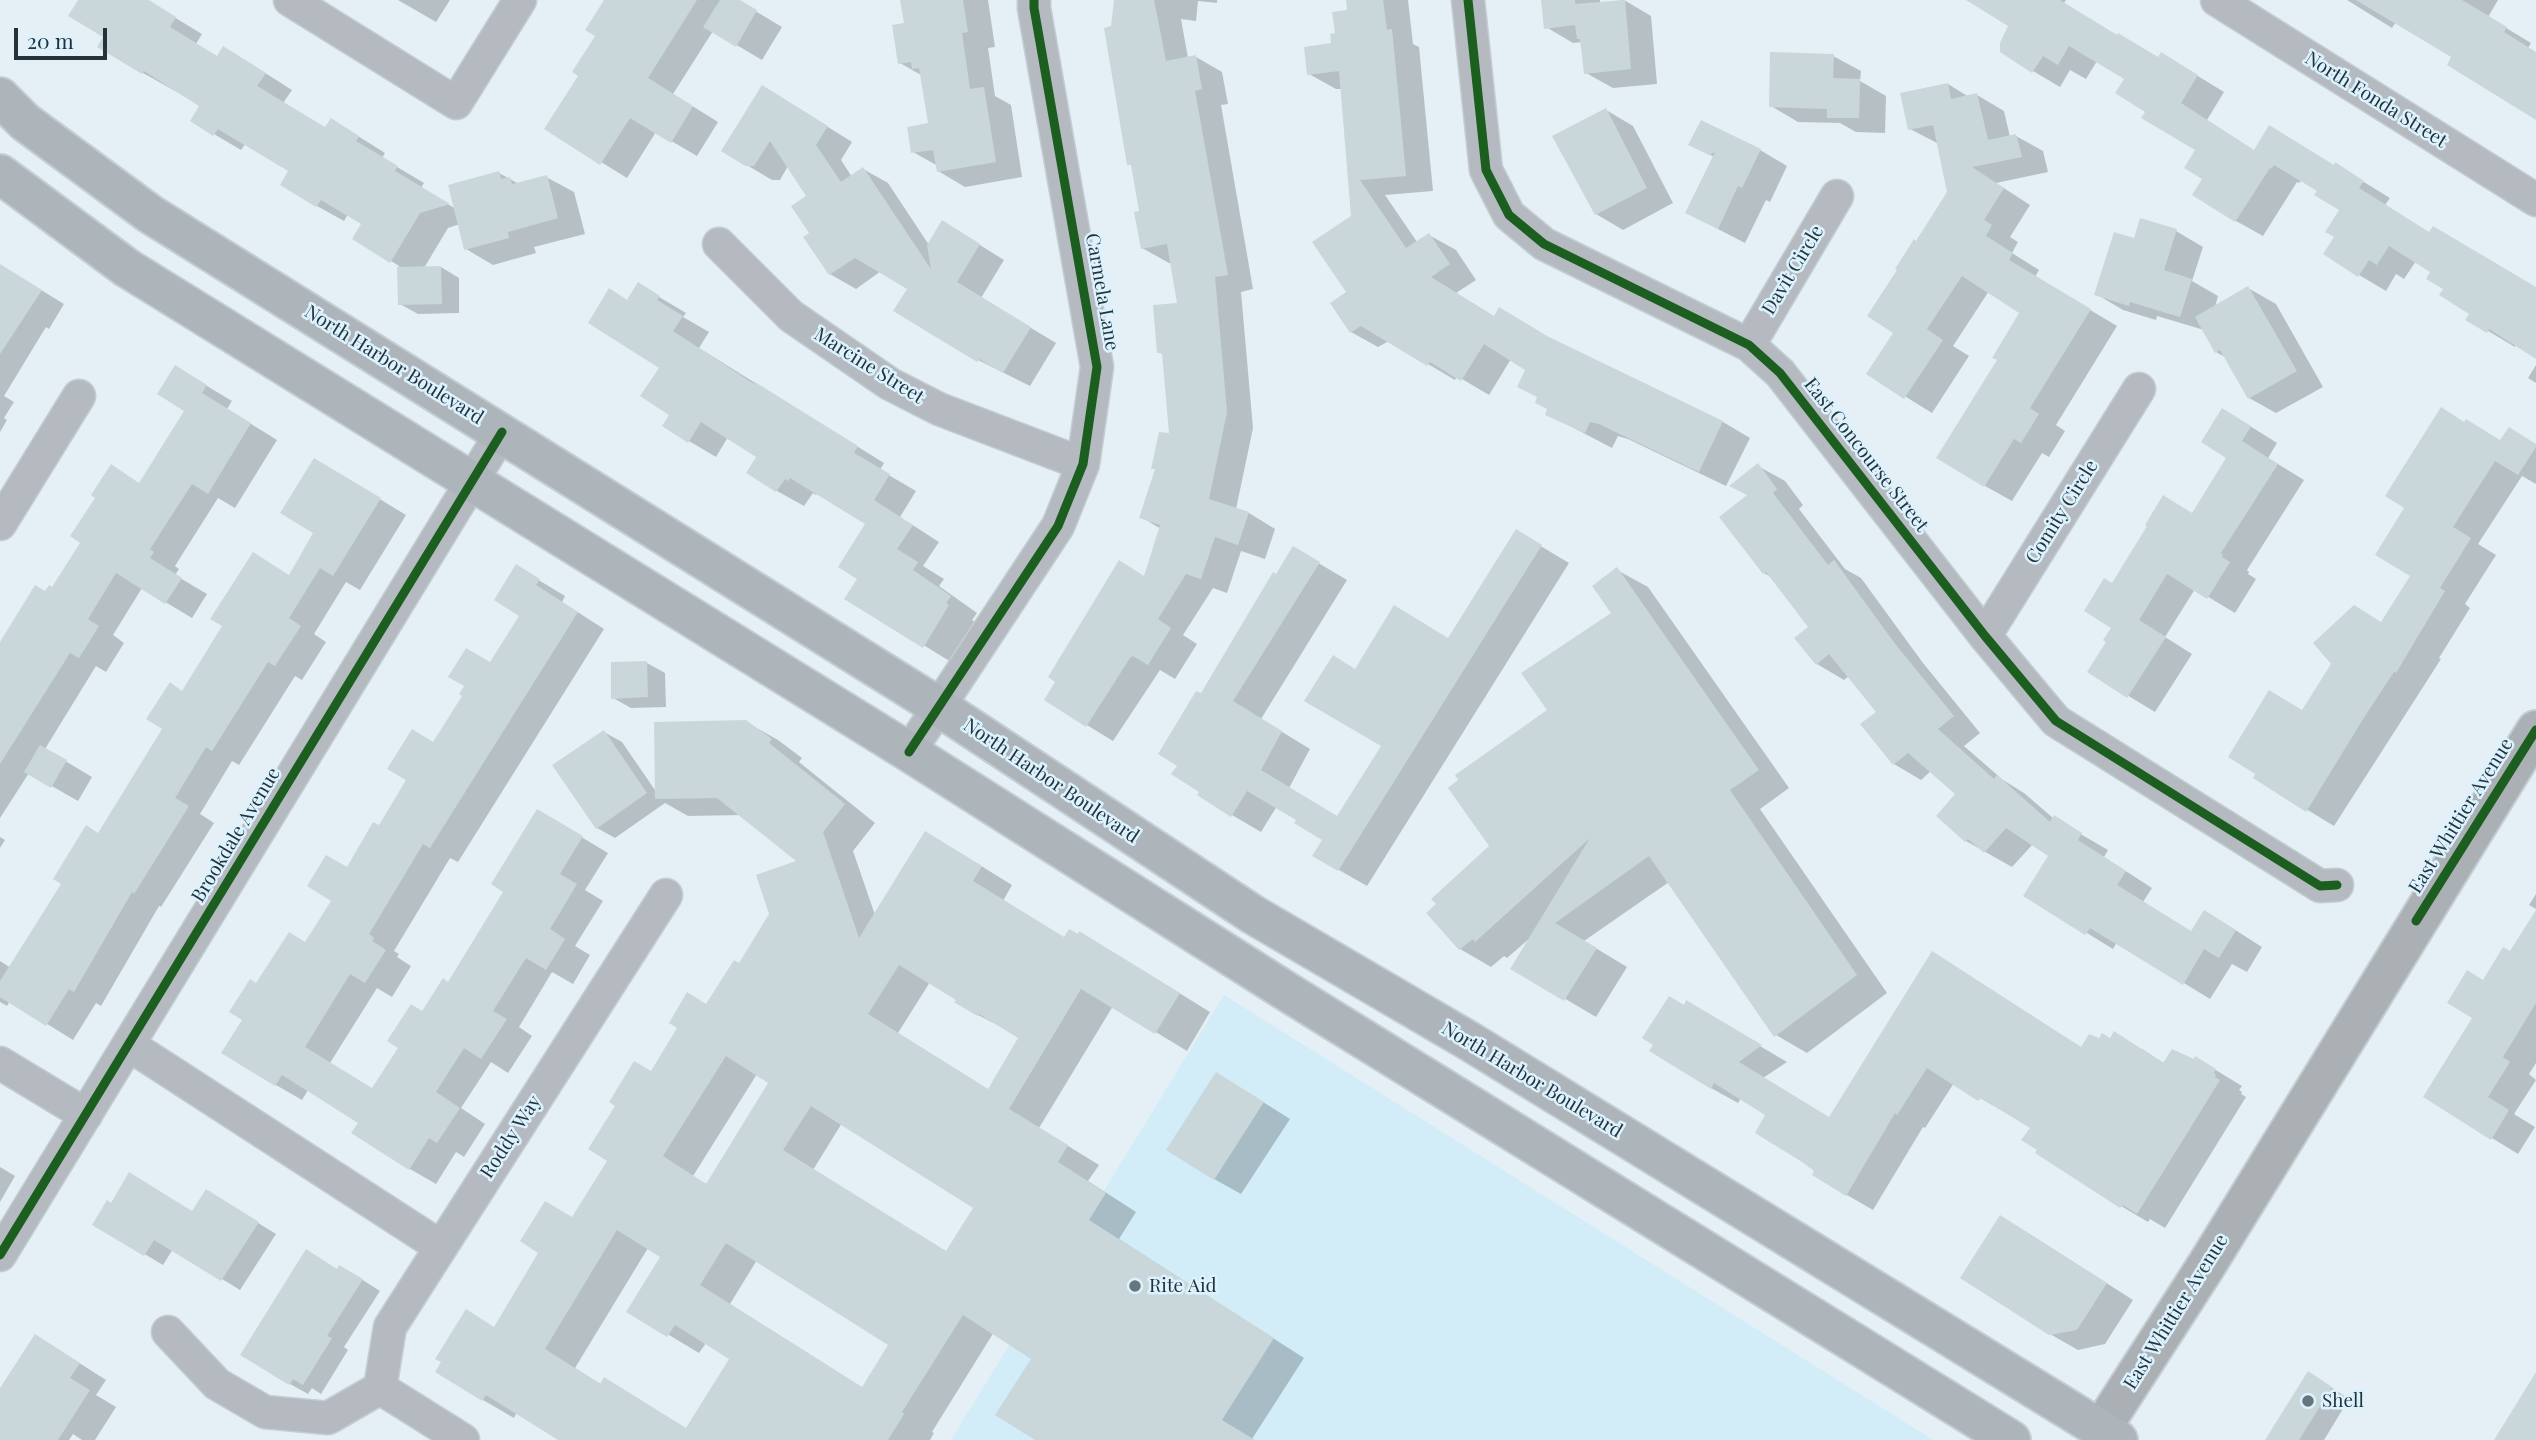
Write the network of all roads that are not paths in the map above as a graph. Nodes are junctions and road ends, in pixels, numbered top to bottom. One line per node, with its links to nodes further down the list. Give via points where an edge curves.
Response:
1 (290, 0): 2 (street, via 456,103)
2 (520, 0)
3 (1034, 0): 15 (street, Carmela Lane, via 1097,367)
4 (1468, 0): 11 (street, East Concourse Street, via 1486,170 1509,215 1544,244)
5 (2217, 0): 9 (street, North Fonda Street)
6 (0, 97): 14 (main road, North Harbor Boulevard, via 25,122 150,214)
7 (0, 174): 16 (main road, via 127,268)
8 (1837, 196): 11 (street, Davit Circle)
9 (2536, 200)
10 (719, 244): 15 (street, Marcine Street, via 791,316 890,384 939,409)
11 (1749, 345): 18 (street, East Concourse Street, via 1780,373)
12 (2139, 389): 18 (street, Comity Circle)
13 (79, 396): 17 (street)
14 (502, 432): 16 (street, Brookdale Avenue); 19 (main road, North Harbor Boulevard)
15 (1083, 464): 19 (street, Carmela Lane, via 1058,526)
16 (472, 481): 21 (main road); 24 (street, Brookdale Avenue)
17 (0, 524)
18 (1985, 636): 22 (street, East Concourse Street, via 2056,721 2320,886)
19 (939, 707): 21 (street, Carmela Lane); 31 (main road, North Harbor Boulevard, via 1252,914 1469,1041)
20 (2536, 730): 31 (street, East Whittier Avenue)
21 (909, 752): 33 (main road)
22 (2337, 885)
23 (666, 895): 27 (street, Roddy Way)
24 (129, 1045): 26 (street, Brookdale Avenue); 27 (street)
25 (0, 1063): 26 (street)
26 (86, 1115): 28 (street, Brookdale Avenue)
27 (441, 1247): 30 (street, Roddy Way, via 390,1327)
28 (0, 1255)
29 (168, 1332): 30 (street, via 216,1384 264,1412 328,1418)
30 (380, 1388): 32 (street)
31 (2104, 1437)
32 (463, 1440)
33 (2011, 1440)

